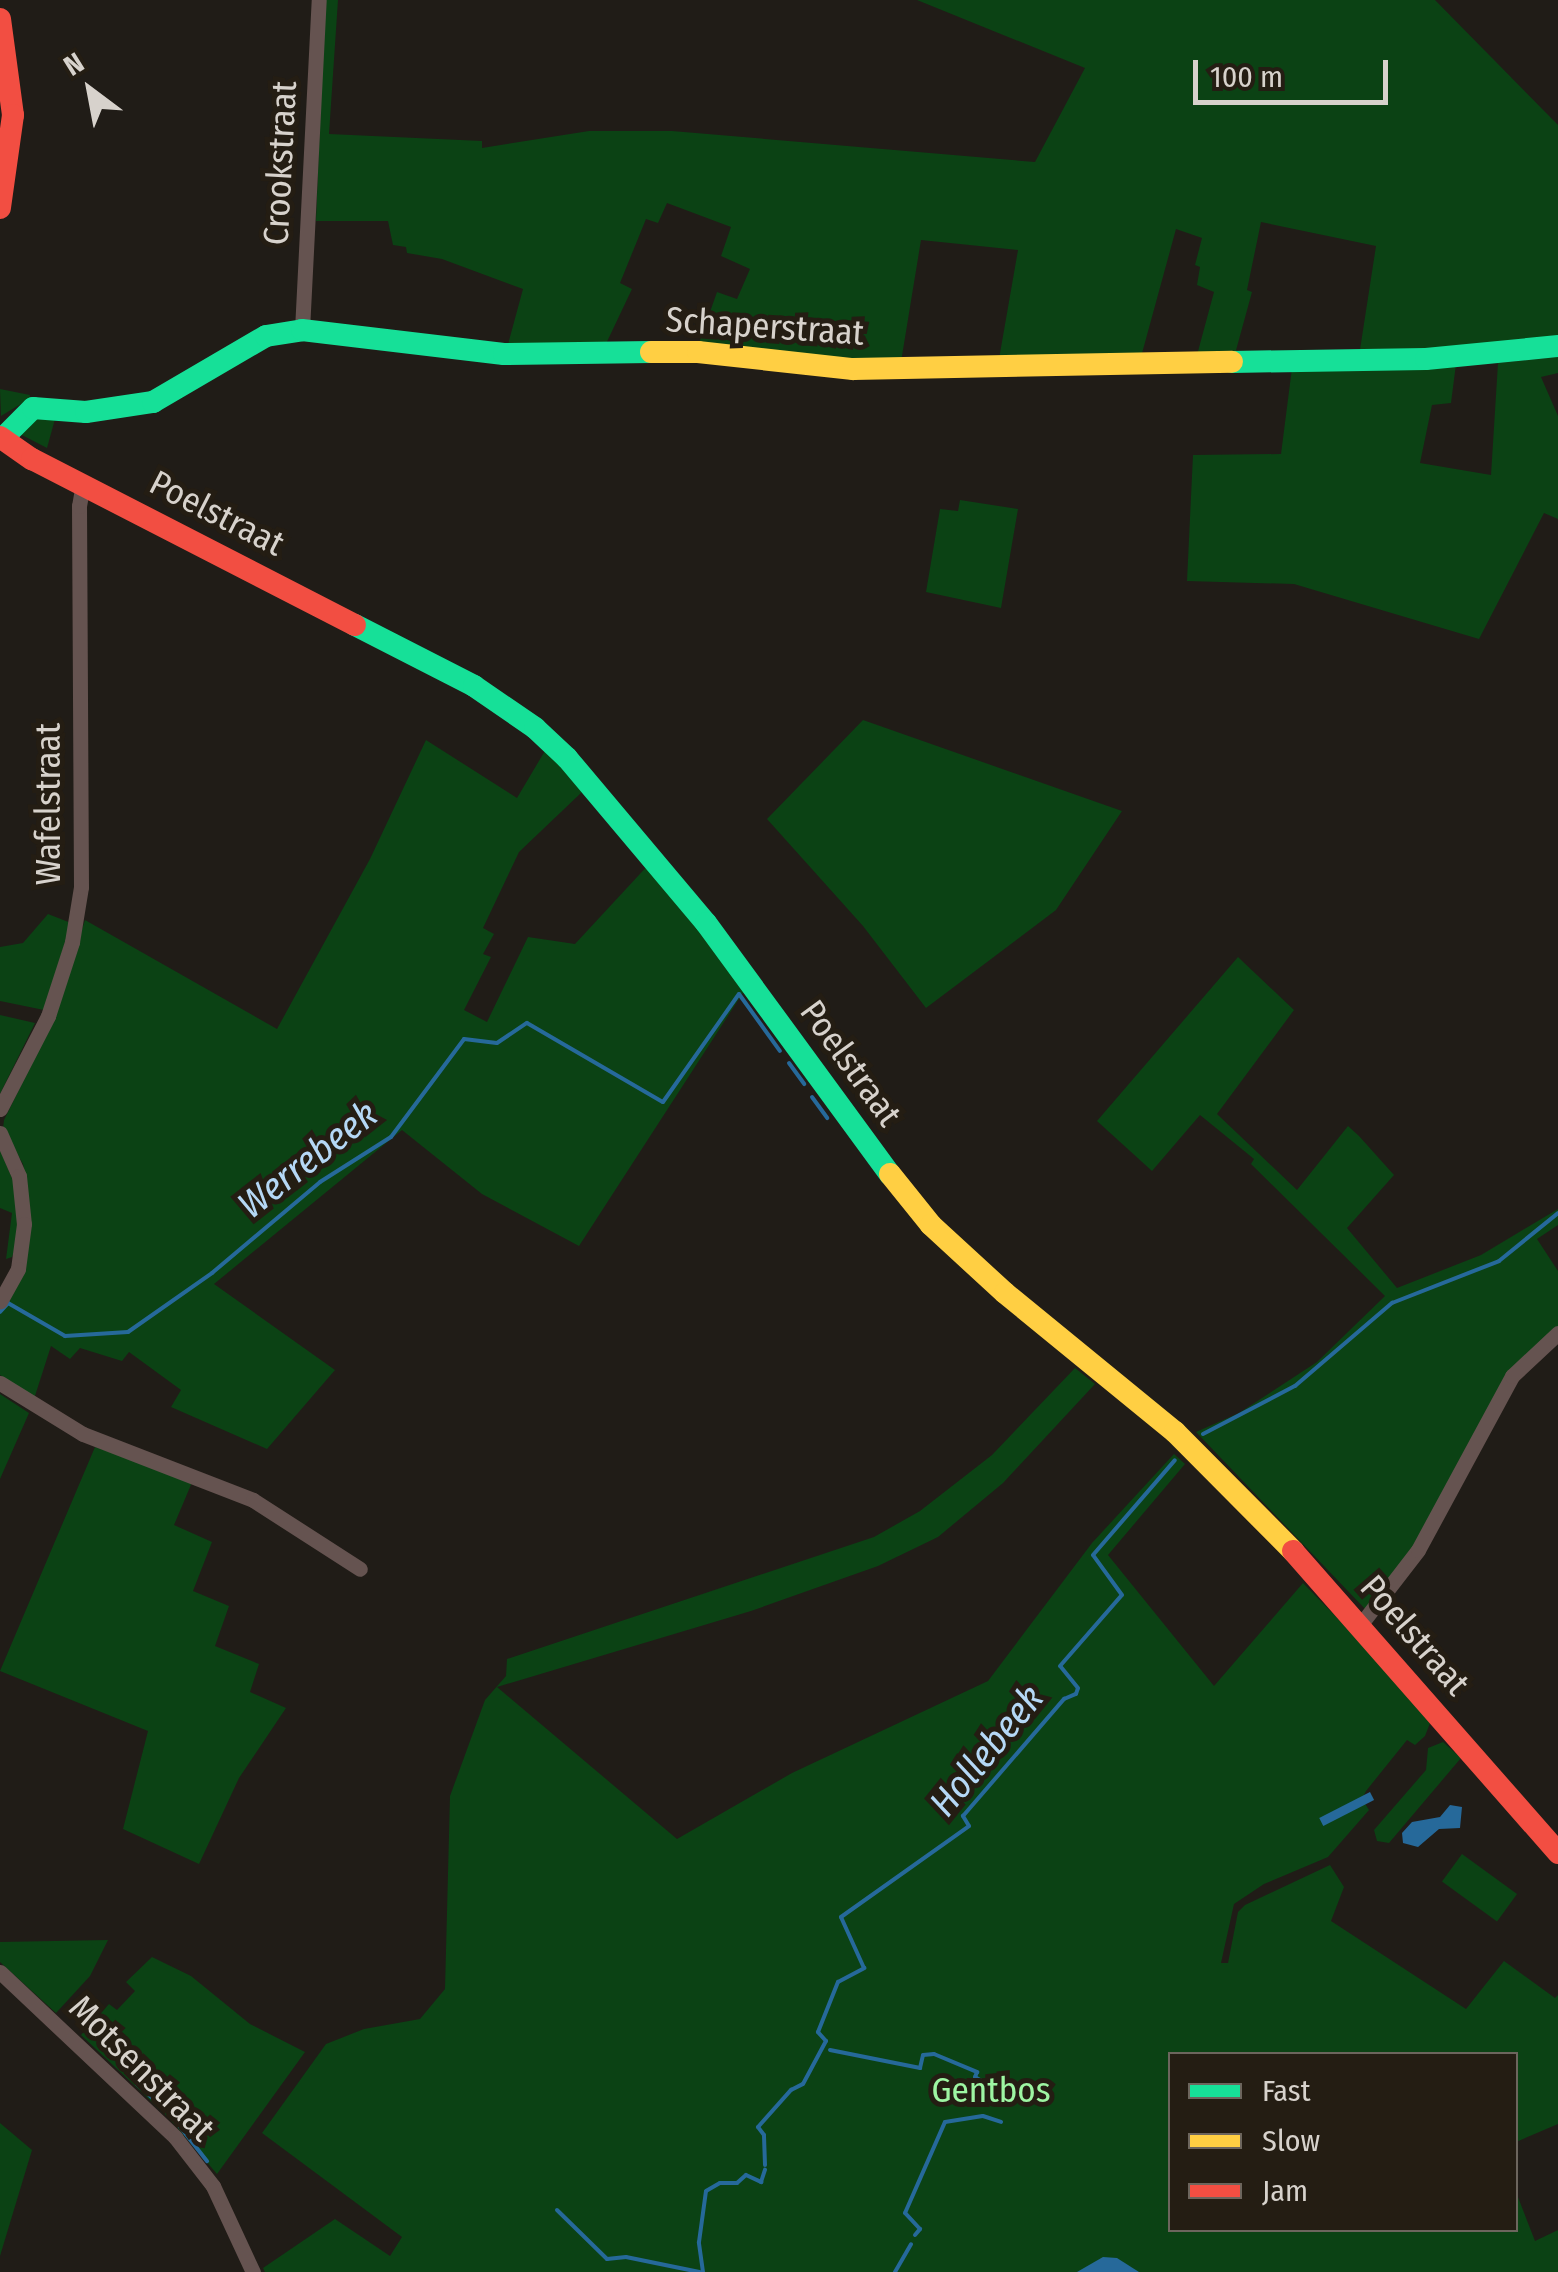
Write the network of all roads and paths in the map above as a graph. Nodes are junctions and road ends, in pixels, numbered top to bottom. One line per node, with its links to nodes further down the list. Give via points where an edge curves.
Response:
1 (318, 0): 4 (street, Crookstraat)
2 (0, 19): 3 (street, via 13,115)
3 (0, 208)
4 (302, 330): 5 (street, Schaperstraat, via 504,354 698,352 854,369 1426,359); 6 (street, Schaperstraat, via 266,336 153,402 86,412 32,408)
5 (1558, 346)
6 (1, 438): 7 (street, Poelstraat)
7 (83, 484): 8 (street, Wafelstraat, via 81,888 48,1016); 14 (street, Poelstraat, via 474,686 536,728 706,922 932,1225 1005,1294 1176,1432)
8 (0, 1109)
9 (0, 1134): 10 (street, via 19,1176 24,1224 18,1269)
10 (0, 1301)
11 (1558, 1333): 14 (street, via 1492,1406 1418,1550)
12 (0, 1383): 13 (street, via 84,1434 253,1500)
13 (360, 1569)
14 (1361, 1624): 15 (street, Poelstraat)
15 (1558, 1853)
16 (0, 1972): 17 (street, Motsenstraat, via 175,2137 213,2186)
17 (252, 2272)

